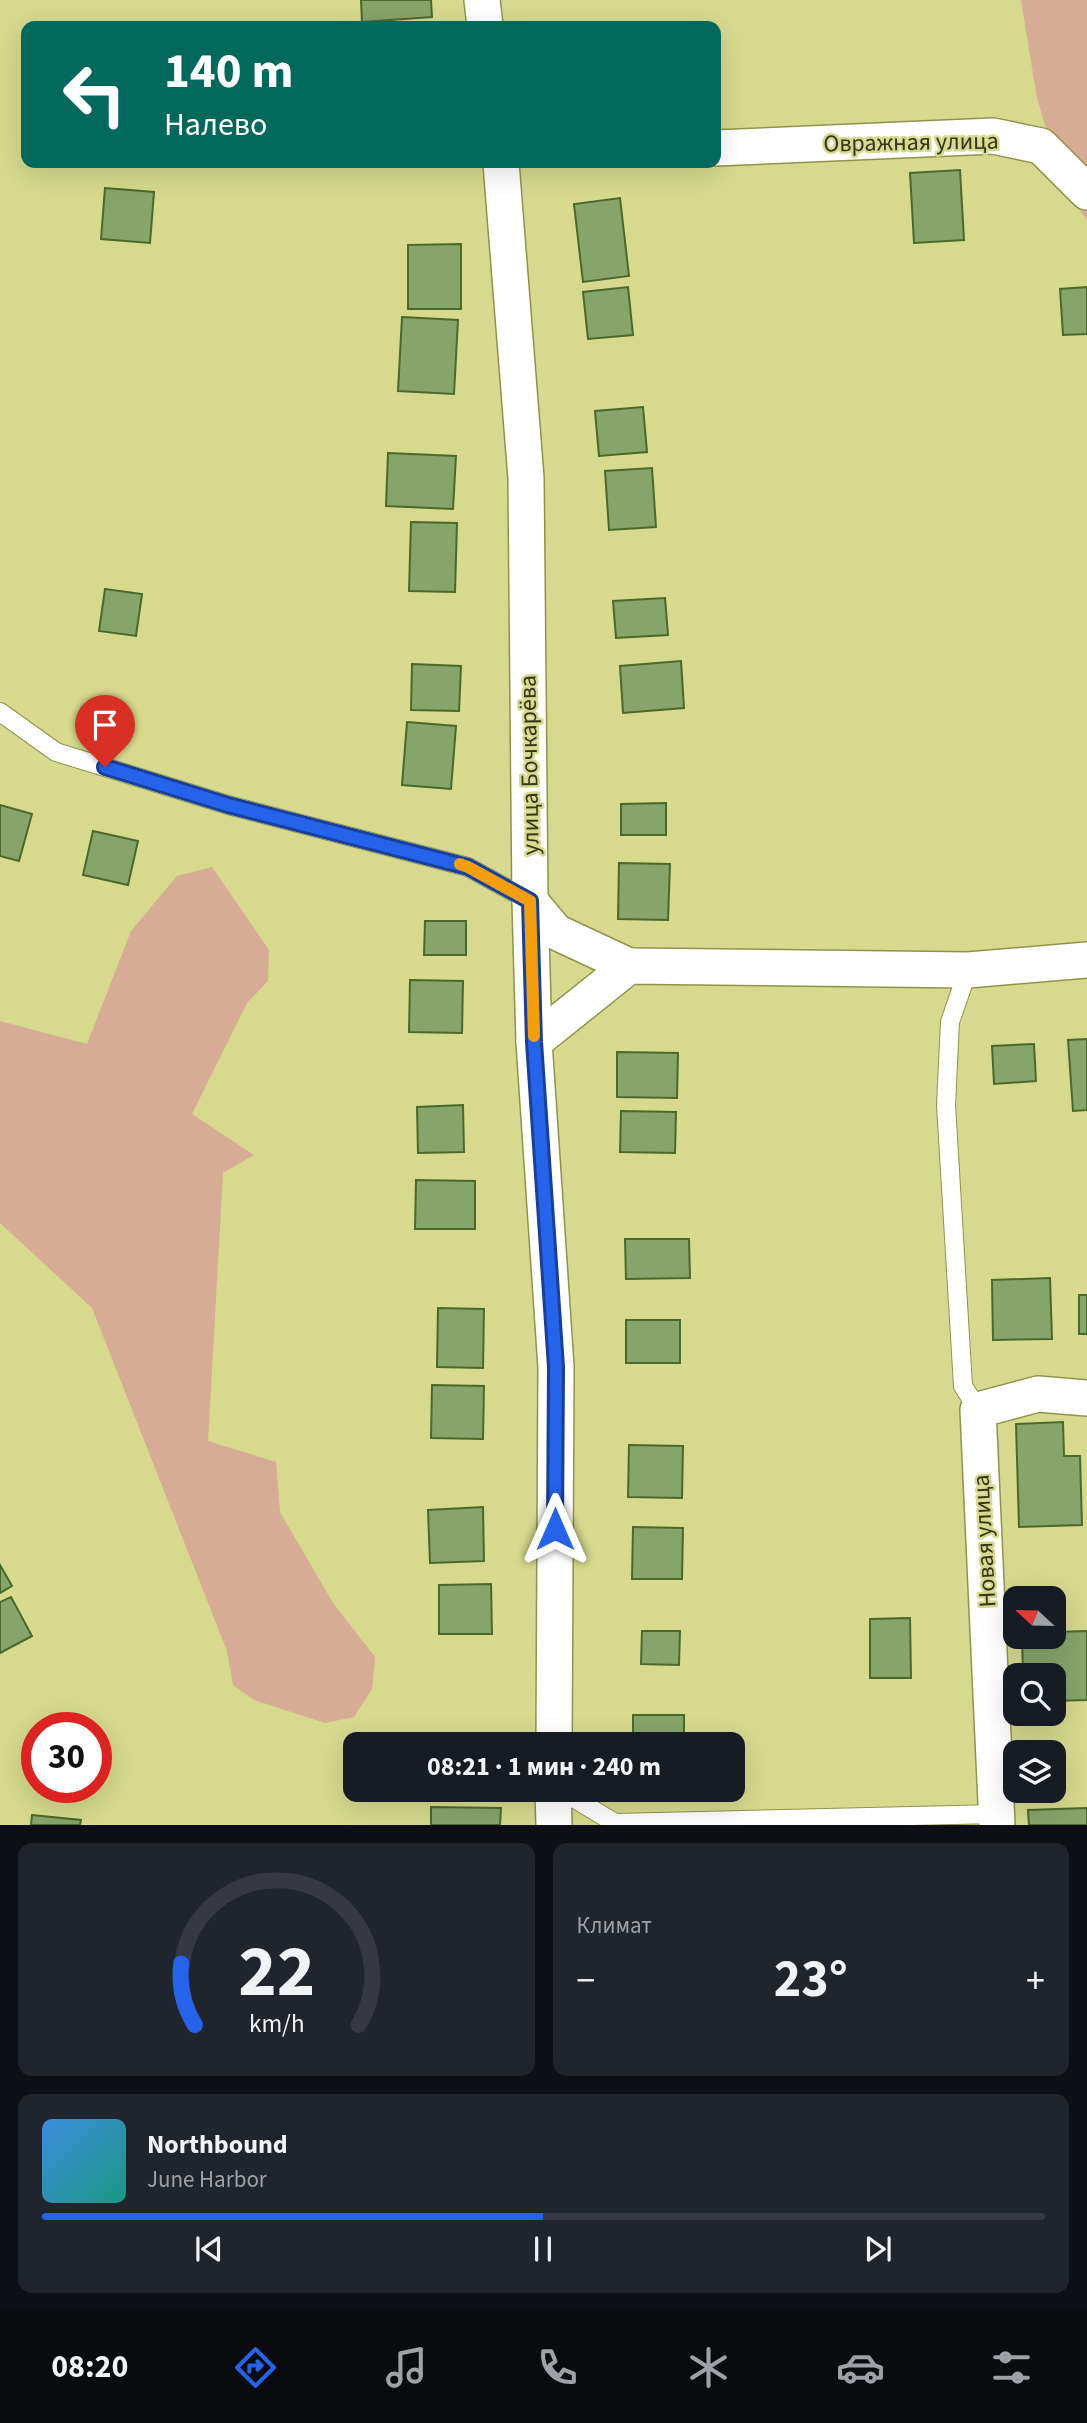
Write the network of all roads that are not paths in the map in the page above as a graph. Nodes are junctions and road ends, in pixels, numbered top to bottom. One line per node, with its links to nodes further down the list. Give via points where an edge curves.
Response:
1 (482, 0): 2 (street)
2 (484, 21)
3 (721, 148): 5 (street, Овражная улица, via 993,136 1041,146)
4 (501, 168): 7 (street, улица Бочкарёва, via 526,478)
5 (1087, 192)
6 (0, 712): 7 (lane, via 56,751 228,805 468,867)
7 (530, 901): 9 (street, via 556,932); 11 (street, улица Бочкарёва)
8 (1087, 960): 10 (street)
9 (629, 966): 10 (street); 11 (street)
10 (968, 970): 13 (lane, via 950,1023 946,1105 963,1386)
11 (534, 1042): 14 (street, улица Бочкарёва, via 556,1367)
12 (1087, 1398): 13 (street, via 1038,1394)
13 (978, 1410): 17 (street, Новая улица)
14 (554, 1732)
15 (554, 1802): 18 (street)
16 (580, 1802): 17 (lane, via 615,1823)
17 (997, 1819)
18 (554, 1825)

